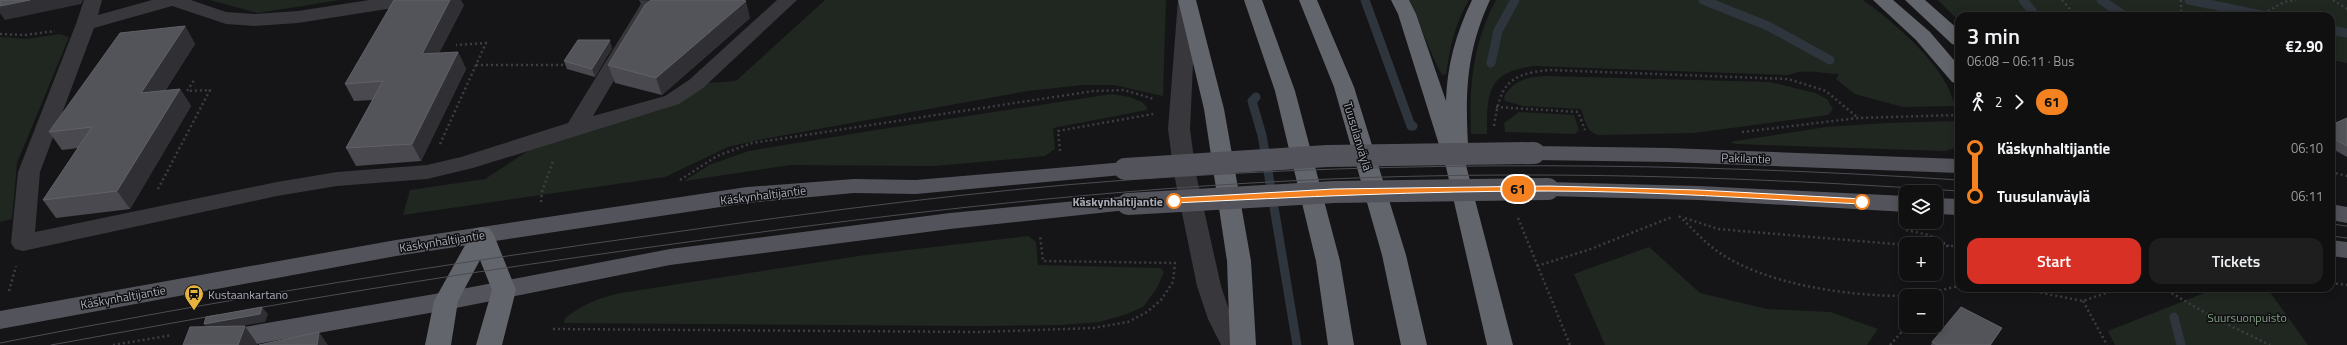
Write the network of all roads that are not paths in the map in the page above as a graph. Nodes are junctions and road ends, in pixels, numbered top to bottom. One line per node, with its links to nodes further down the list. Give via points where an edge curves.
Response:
1 (92, 0): 13 (lane)
2 (173, 0): 3 (lane, via 233,19 285,19); 13 (lane)
3 (406, 0)
4 (648, 0): 16 (lane, via 652,1)
5 (788, 0): 16 (lane, via 696,84 672,100)
6 (1187, 0): 35 (lane, via 1179,129 1185,174 1209,286 1220,319); 36 (highway, via 1214,109 1238,253)
7 (1253, 0): 37 (highway, via 1286,91 1328,261)
8 (1308, 0): 38 (highway, Tuusulanväylä, via 1344,87 1394,255)
9 (1400, 0): 19 (highway, via 1407,14)
10 (1481, 0): 19 (highway, via 1462,45 1455,83)
11 (1882, 0): 15 (highway, via 1923,36)
12 (1914, 0): 14 (highway)
13 (86, 24): 16 (lane, via 29,172 23,243 277,189 337,179 427,172 465,163)
14 (1955, 36)
15 (1955, 73)
16 (571, 129)
17 (1534, 153): 18 (main road, Pakilantie, via 1669,155); 25 (main road, Käskynhaltijantie, bridge, via 1327,156 1125,168 916,187 854,186 762,194)
18 (1955, 166)
19 (1457, 167): 30 (highway)
20 (1899, 204): 28 (main road, bridge, via 1699,193 1548,189 1334,192 1128,204 792,240 670,257)
21 (1943, 206): 22 (main road)
22 (1955, 207)
23 (2335, 213): 24 (main road)
24 (2347, 215)
25 (482, 235): 28 (highway); 29 (highway); 31 (main road, Käskynhaltijantie, via 396,248)
26 (2335, 248): 27 (main road)
27 (2347, 250)
28 (504, 290): 29 (main road); 34 (highway)
29 (446, 301): 32 (main road); 33 (highway)
30 (1490, 304): 39 (highway); 40 (lane)
31 (0, 320)
32 (198, 345)
33 (438, 345)
34 (489, 345)
35 (1234, 345)
36 (1243, 345)
37 (1341, 345)
38 (1414, 345)
39 (1500, 345)
40 (1512, 345)

